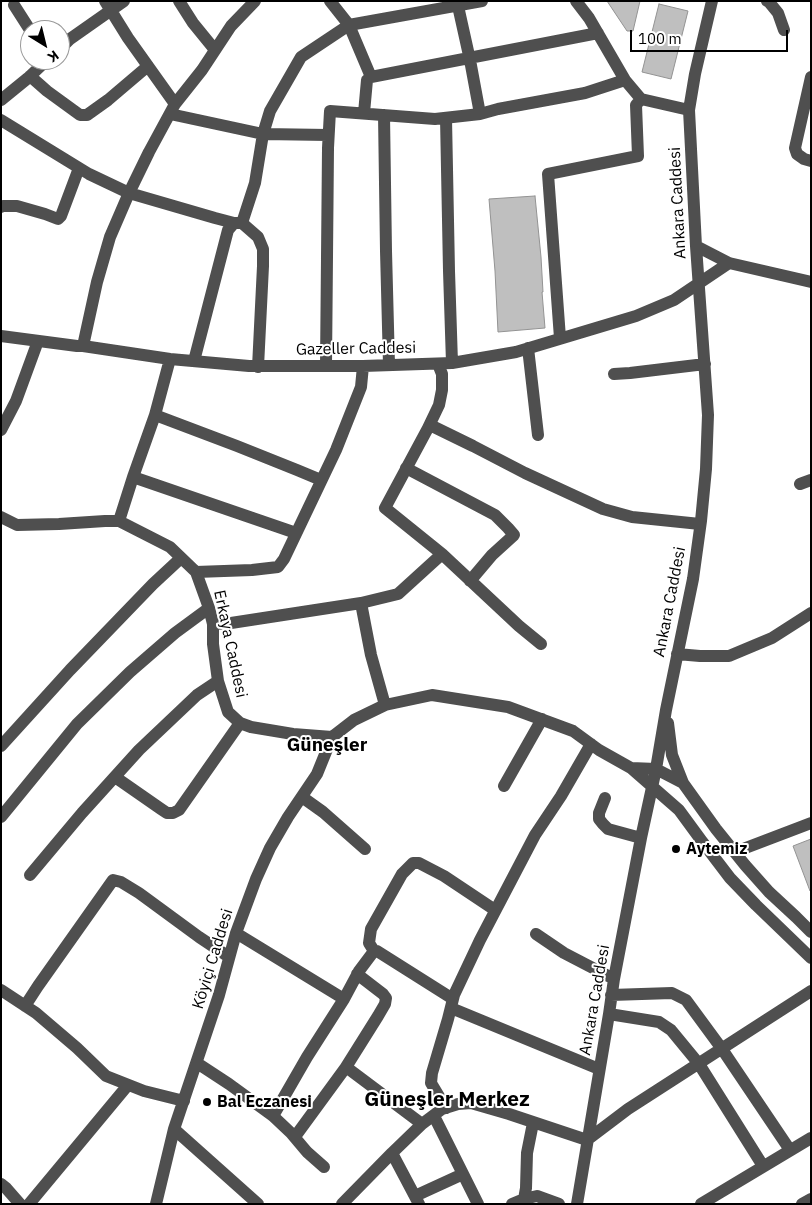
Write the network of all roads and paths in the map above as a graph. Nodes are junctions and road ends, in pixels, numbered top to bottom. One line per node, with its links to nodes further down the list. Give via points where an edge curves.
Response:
1 (124, 1): 10 (street)
2 (179, 1): 17 (street)
3 (255, 1): 17 (street, via 231,26)
4 (330, 1): 13 (street)
5 (482, 1): 11 (street)
6 (576, 1): 15 (street)
7 (712, 1): 28 (street, Ankara Caddesi)
8 (767, 1): 14 (street, via 778,12)
9 (14, 5): 12 (street)
10 (108, 6): 16 (street); 19 (street)
11 (458, 6): 13 (street); 18 (street)
12 (24, 20)
13 (349, 25): 22 (street); 34 (street, via 301,57 270,111)
14 (784, 30)
15 (598, 33): 18 (street); 24 (street)
16 (70, 39)
17 (215, 50): 27 (street)
18 (470, 58): 22 (street); 30 (street)
19 (148, 66): 21 (street, via 87,115 80,114); 27 (street)
20 (36, 70): 21 (street)
21 (30, 76): 26 (street)
22 (371, 77): 29 (street, via 367,80)
23 (811, 77): 36 (street, via 795,148 797,154)
24 (625, 80): 25 (street); 30 (street, via 585,93)
25 (641, 99): 28 (street); 46 (street, via 636,105 638,156 548,174)
26 (1, 100)
27 (172, 109): 34 (street); 38 (street)
28 (690, 110): 41 (street, Ankara Caddesi)
29 (364, 114): 31 (street); 35 (street, via 330,111)
30 (480, 114): 32 (street)
31 (384, 115): 32 (street); 55 (street)
32 (446, 118): 52 (street)
33 (1, 120): 37 (street)
34 (263, 134): 35 (street); 40 (street, via 255,183)
35 (328, 136): 57 (street)
36 (811, 161)
37 (79, 168): 38 (street); 39 (street, via 58,219 17,206)
38 (128, 193): 40 (street); 48 (street, via 110,237)
39 (1, 207)
40 (238, 223): 51 (street, via 228,230); 56 (street, via 258,237 263,249)
41 (696, 246): 42 (street); 44 (street, Ankara Caddesi)
42 (729, 263): 43 (street); 44 (street, Gazeller Caddesi)
43 (811, 282)
44 (699, 284): 46 (street, Gazeller Caddesi, via 674,300 636,316); 54 (street, Ankara Caddesi)
45 (1, 336): 47 (street, Gazeller Caddesi)
46 (560, 338): 49 (street, Gazeller Caddesi)
47 (38, 341): 48 (street, Gazeller Caddesi); 62 (street)
48 (83, 346): 50 (street, Gazeller Caddesi)
49 (528, 348): 52 (street, Gazeller Caddesi); 63 (street)
50 (170, 359): 51 (street, Gazeller Caddesi); 60 (street)
51 (194, 361): 56 (street, Gazeller Caddesi)
52 (452, 362): 53 (street, Gazeller Caddesi)
53 (438, 364): 55 (street, Gazeller Caddesi); 61 (street, via 442,390)
54 (705, 364): 59 (street); 69 (street, Ankara Caddesi, via 708,415)
55 (389, 365): 58 (street, Gazeller Caddesi)
56 (258, 366): 57 (street, Gazeller Caddesi)
57 (326, 366): 58 (street, Gazeller Caddesi)
58 (363, 366): 66 (street, via 361,387 352,412)
59 (614, 374)
60 (154, 415): 65 (street); 66 (street)
61 (430, 425): 64 (street); 69 (street, via 603,509 632,517)
62 (2, 428)
63 (538, 435)
64 (406, 468): 71 (street, via 385,508); 74 (street, via 495,515 514,536)
65 (133, 477): 68 (street); 70 (street)
66 (321, 480): 70 (street)
67 (1, 516): 68 (street, Erkaya Caddesi, via 17,524)
68 (119, 521): 72 (street, Erkaya Caddesi, via 170,547)
69 (700, 524): 80 (street, Ankara Caddesi, via 693,579)
70 (296, 533): 73 (street, via 278,567)
71 (442, 554): 74 (street); 75 (street, via 398,594)
72 (181, 558): 73 (street, Erkaya Caddesi); 88 (street, via 70,670)
73 (196, 572): 76 (street, Erkaya Caddesi)
74 (470, 581): 79 (street)
75 (361, 603): 78 (street); 82 (street)
76 (209, 608): 78 (street, Erkaya Caddesi); 97 (street, via 130,672 77,724)
77 (811, 613): 80 (street, via 772,638 729,656)
78 (213, 624): 81 (street, Erkaya Caddesi)
79 (541, 644)
80 (677, 654): 83 (street, Ankara Caddesi)
81 (218, 681): 85 (street, Erkaya Caddesi, via 228,712); 91 (street, via 197,695)
82 (385, 705): 84 (street, via 432,695 508,707); 86 (street, via 354,720)
83 (666, 710): 90 (street, Ankara Caddesi); 92 (street, via 672,756)
84 (542, 719): 87 (street, via 573,730); 93 (street)
85 (240, 723): 86 (street, via 293,734); 91 (street, via 179,810 173,813 160,810)
86 (332, 737): 95 (street, Köyiçi Caddesi, via 317,774)
87 (591, 744): 89 (street); 103 (street, via 535,835)
88 (1, 746)
89 (631, 768): 90 (street); 94 (street)
90 (656, 769): 92 (street); 94 (street, Ankara Caddesi)
91 (115, 777): 102 (street)
92 (683, 783): 101 (street)
93 (504, 786)
94 (652, 786): 99 (street, Ankara Caddesi); 109 (street, via 679,810 724,870 756,905)
95 (302, 797): 100 (street); 105 (street, Köyiçi Caddesi, via 270,848)
96 (605, 798): 99 (street, via 599,813 603,824 608,829)
97 (1, 817)
98 (811, 823): 101 (street)
99 (641, 838): 111 (street, Ankara Caddesi)
100 (365, 849)
101 (735, 852): 104 (street, via 769,892)
102 (30, 876)
103 (495, 910): 107 (street, via 444,876 413,863 402,874 371,929 369,943); 116 (street)
104 (811, 932)
105 (236, 933): 108 (street, Köyiçi Caddesi); 115 (street)
106 (536, 934): 111 (street)
107 (374, 951): 110 (street); 116 (street)
108 (229, 956): 117 (street, via 139,893 113,880); 120 (street, Köyiçi Caddesi)
109 (811, 958)
110 (357, 974): 115 (street); 122 (street, via 386,998)
111 (614, 980): 113 (street, Ankara Caddesi)
112 (811, 991): 119 (street)
113 (611, 995): 118 (street, Ankara Caddesi); 119 (street, via 672,993 686,1000)
114 (3, 996): 117 (street)
115 (344, 999): 127 (street)
116 (452, 1004): 123 (street); 126 (street, via 431,1083)
117 (25, 1006): 124 (street, via 106,1076)
118 (609, 1014): 121 (street, via 659,1022 671,1030); 123 (street, Ankara Caddesi)
119 (722, 1048): 121 (street); 135 (street)
120 (197, 1063): 125 (street, Köyiçi Caddesi); 127 (street)
121 (699, 1064): 134 (street, via 628,1109); 137 (street)
122 (346, 1066): 130 (street); 132 (street, via 297,1134)
123 (599, 1069): 134 (street, Ankara Caddesi)
124 (128, 1085): 125 (street); 145 (street)
125 (184, 1101): 131 (street, Köyiçi Caddesi)
126 (446, 1108): 128 (street); 129 (street, via 471,1103)
127 (273, 1116): 132 (street)
128 (434, 1116): 130 (street); 139 (street)
129 (534, 1123): 134 (street); 141 (street, via 527,1153)
130 (422, 1124): 136 (street)
131 (174, 1129): 146 (street, Köyiçi Caddesi); 147 (street)
132 (291, 1133): 138 (street)
133 (811, 1138): 135 (street)
134 (587, 1140): 152 (street, Ankara Caddesi)
135 (790, 1150): 137 (street)
136 (392, 1153): 143 (street); 148 (street)
137 (763, 1166): 153 (street)
138 (324, 1167)
139 (463, 1174): 143 (street); 149 (street)
140 (1, 1184): 144 (street)
141 (524, 1198): 150 (street); 151 (street, via 537,1196)
142 (811, 1199): 154 (street)
143 (417, 1200)
144 (20, 1204)
145 (29, 1204)
146 (156, 1204)
147 (258, 1204)
148 (342, 1204)
149 (478, 1204)
150 (512, 1204)
151 (559, 1204)
152 (577, 1204)
153 (701, 1204)
154 (802, 1204)

